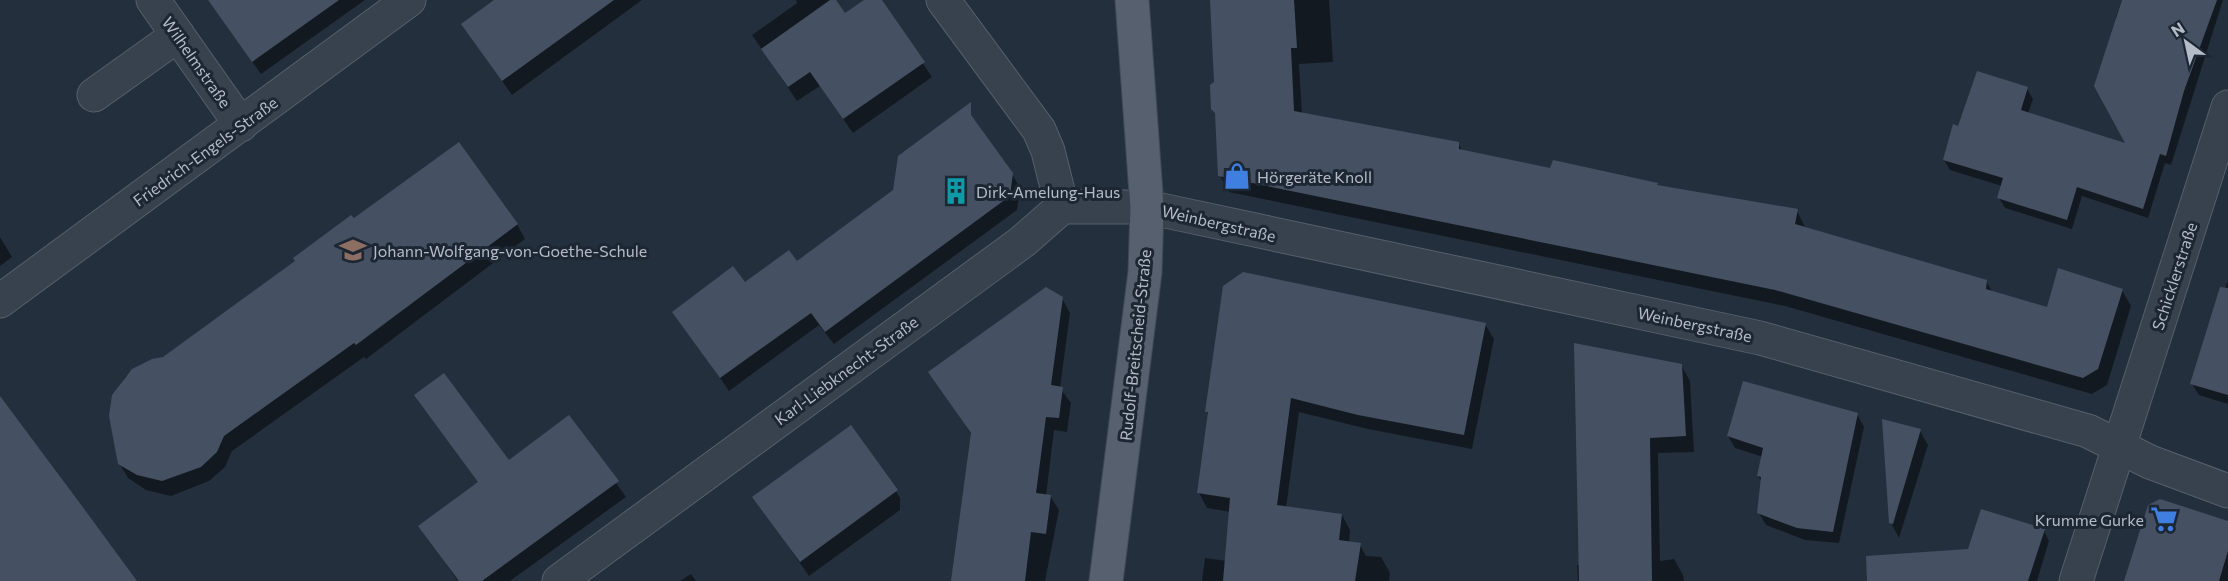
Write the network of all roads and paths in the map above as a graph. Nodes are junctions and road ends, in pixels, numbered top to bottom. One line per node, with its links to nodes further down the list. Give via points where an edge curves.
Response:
1 (153, 0): 5 (street, Wilhelmstraße)
2 (409, 0): 8 (street, Friedrich-Engels-Straße)
3 (943, 0): 9 (street, via 1039,130)
4 (1132, 0): 10 (main road, Rudolf-Breitscheid-Straße)
5 (178, 35): 6 (street); 8 (street, Wilhelmstraße)
6 (94, 95)
7 (2228, 107): 12 (street, Schicklerstraße)
8 (241, 125): 11 (street, Friedrich-Engels-Straße)
9 (1062, 207): 10 (street); 14 (street, Karl-Liebknecht-Straße, via 1022,242)
10 (1147, 207): 12 (street, Weinbergstraße, via 1760,338 2088,430); 15 (main road, Rudolf-Breitscheid-Straße, via 1141,313)
11 (0, 301)
12 (2119, 445): 13 (street, Weinbergstraße, via 2150,462); 16 (street, Schicklerstraße)
13 (2228, 491)
14 (559, 581)
15 (1106, 581)
16 (2076, 581)

